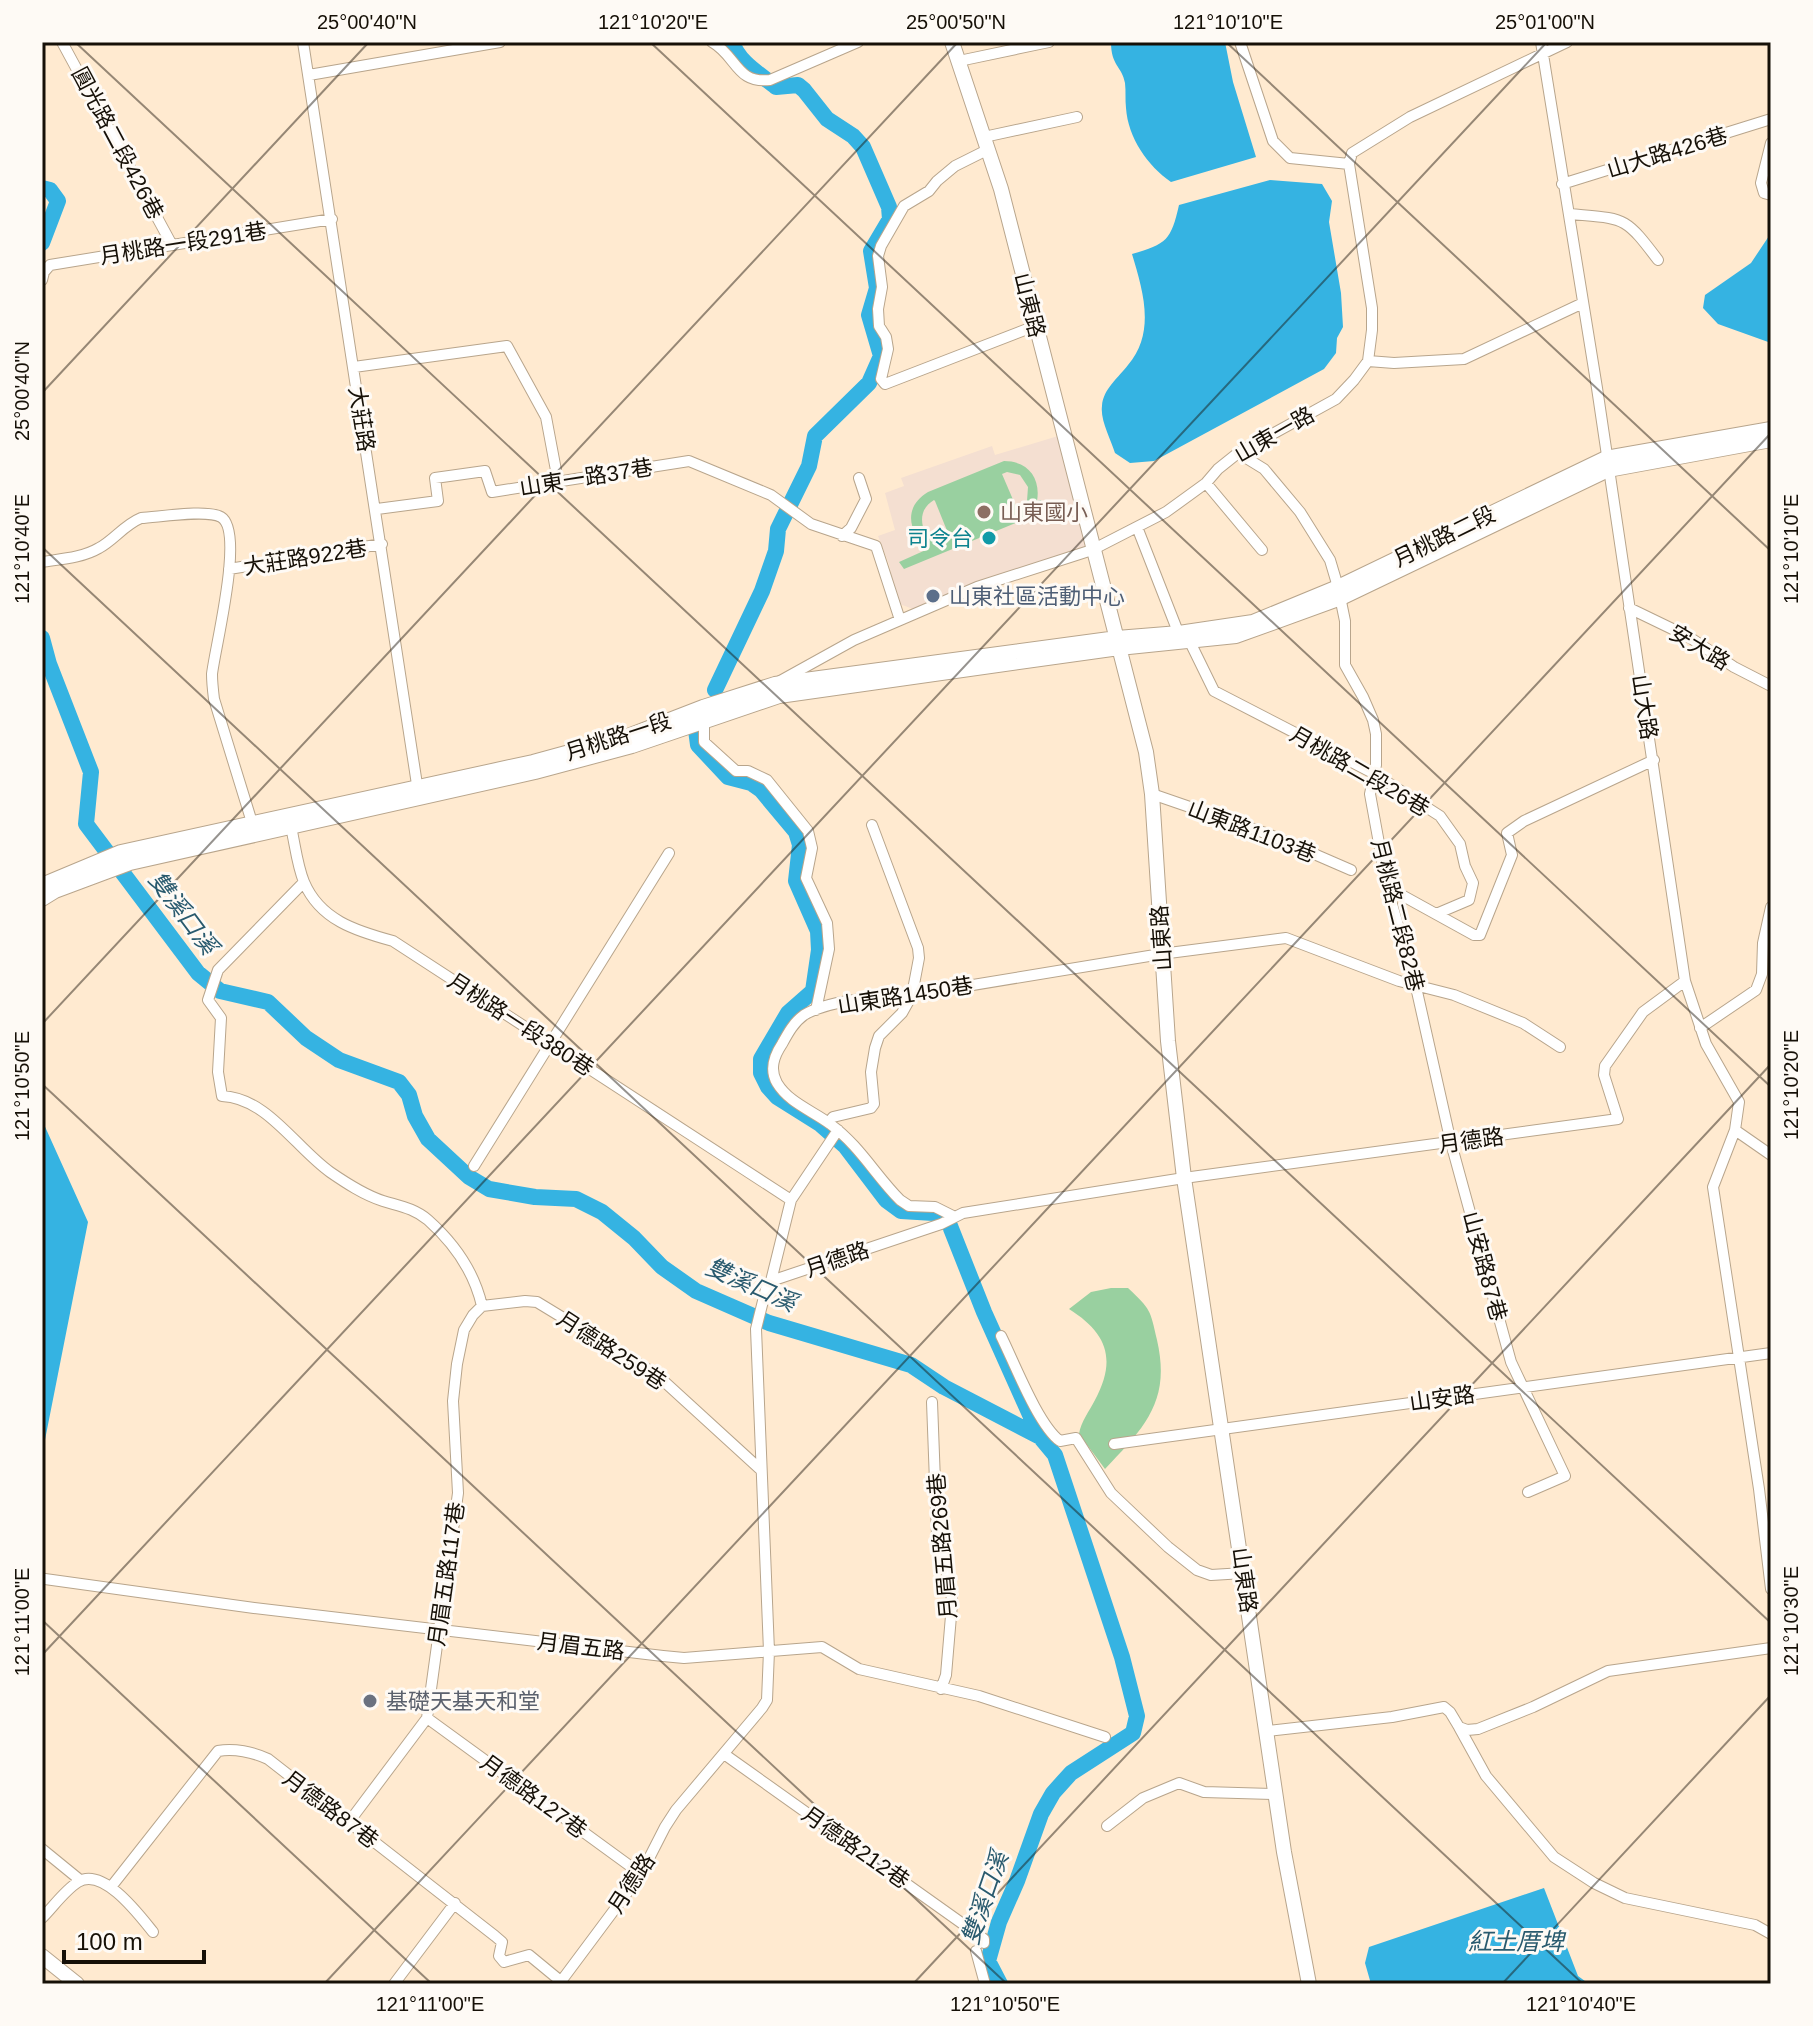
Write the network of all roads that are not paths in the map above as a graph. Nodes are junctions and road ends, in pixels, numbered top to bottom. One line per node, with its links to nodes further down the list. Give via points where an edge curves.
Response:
1 (62, 42): 23 (street, 圓光路二段426巷)
2 (303, 42): 13 (street, 大莊路)
3 (500, 42): 13 (street)
4 (712, 42): 5 (street, via 755,81)
5 (858, 42)
6 (952, 42): 12 (street, 山東路)
7 (1049, 42): 11 (street)
8 (1240, 42): 18 (street, via 1273,141 1290,158)
9 (1567, 42): 10 (street)
10 (1541, 47): 18 (street, via 1410,117 1352,153); 19 (street, 山大路)
11 (986, 48): 12 (street)
12 (959, 61): 16 (street, 山東路)
13 (309, 75): 22 (street, 大莊路)
14 (1077, 117): 16 (street)
15 (1771, 119): 19 (street, 山大路426巷)
16 (987, 143): 27 (street, 山東路); 27 (street, via 904,206 881,246 879,326 888,349 881,379 885,384)
17 (1771, 143): 20 (street, via 1761,183 1764,193)
18 (1349, 164): 28 (street, via 1372,308)
19 (1562, 184): 21 (street, 山大路)
20 (1771, 195)
21 (1570, 214): 24 (street, via 1625,222); 26 (street, 山大路)
22 (332, 219): 23 (street, 月桃路一段291巷); 29 (street, 大莊路)
23 (172, 245): 25 (street, 月桃路一段291巷, via 50,265)
24 (1658, 260)
25 (43, 274)
26 (1583, 303): 28 (street, via 1464,359); 33 (street, 山大路)
27 (1035, 326): 41 (street, 山東路)
28 (1368, 361): 32 (street, 山東一路, via 1336,399)
29 (354, 367): 35 (street, via 507,346 546,417); 37 (street, 大莊路)
30 (1771, 429): 33 (street, 月桃路二段)
31 (1771, 440): 33 (street, 月桃路二段)
32 (1238, 453): 36 (street, 山東一路); 45 (street, 月桃路二段82巷, via 1264,469 1300,512 1330,560)
33 (1607, 464): 45 (street, 月桃路二段); 46 (street, 山大路)
34 (859, 478): 39 (street, via 866,499)
35 (558, 481): 37 (street, 山東一路37巷, via 492,492 485,471 435,478 438,501); 39 (street, 山東一路37巷, via 689,461 771,495 811,524)
36 (1206, 483): 38 (street, 山東一路); 42 (street)
37 (377, 509): 40 (street, 大莊路)
38 (1137, 527): 41 (street, 山東一路); 48 (street, 月桃路二段26巷)
39 (842, 536): 47 (street, via 876,546)
40 (382, 544): 44 (street, 大莊路922巷); 56 (street, 大莊路)
41 (1092, 550): 47 (street, 山東一路, via 977,587); 49 (street, 山東路)
42 (1262, 550)
43 (42, 562): 44 (street, via 101,548 141,518 211,514 228,524)
44 (229, 569): 60 (street, via 212,679)
45 (1340, 592): 48 (street, 月桃路二段, via 1258,630); 55 (street, 月桃路二段82巷, via 1345,665 1376,734)
46 (1629, 608): 50 (street, 安大路); 53 (street, 山大路)
47 (900, 620): 51 (street, 山東一路, via 854,640)
48 (1184, 639): 49 (street, 月桃路二段); 55 (street, 月桃路二段26巷, via 1214,691)
49 (1118, 643): 51 (street, 月桃路一段); 57 (street, 山東路)
50 (1771, 686)
51 (777, 690): 52 (street, 月桃路一段); 54 (street, 月桃路一段, via 703,707)
52 (704, 720): 54 (street, 月桃路一段, via 632,746); 74 (street, via 704,742 736,771 767,780 808,831 812,848 806,878 827,923 829,949)
53 (1654, 760): 69 (street, via 1507,833 1512,855 1480,935); 71 (street, 山大路)
54 (534, 767): 56 (street, 月桃路一段)
55 (1373, 773): 66 (street, 月桃路二段82巷, via 1370,794); 69 (street, 月桃路二段26巷, via 1440,816 1460,844 1473,883 1469,900)
56 (418, 792): 59 (street, 月桃路一段); 60 (street, 月桃路一段)
57 (1152, 794): 63 (street, 山東路1103巷, via 1268,834); 70 (street, 山東路)
58 (872, 825): 73 (street, via 918,948)
59 (291, 827): 60 (street, 月桃路一段); 64 (street, 月桃路一段380巷)
60 (254, 830): 62 (street, 月桃路一段)
61 (669, 853): 76 (street)
62 (106, 865): 65 (street); 67 (street)
63 (1351, 870)
64 (304, 882): 76 (street, 月桃路一段380巷, via 326,914 354,931 393,941); 87 (street, via 218,970 208,1000 221,1018 222,1096 250,1102 344,1181 426,1218 463,1259)
65 (42, 885)
66 (1387, 887): 69 (street); 72 (street, 月桃路二段82巷)
67 (42, 899)
68 (1771, 907): 75 (street, via 1756,990)
69 (1436, 914)
70 (1161, 954): 72 (street, 山東路1450巷, via 1286,938); 73 (street, 山東路1450巷); 83 (street, 山東路)
71 (1685, 981): 75 (street, 山大路); 80 (street, 月德路, via 1643,1012 1605,1066 1618,1119)
72 (1416, 987): 77 (street, 山東路1450巷, via 1454,995 1523,1023); 80 (street, 月桃路二段82巷)
73 (912, 995): 74 (street, 山東路1450巷); 78 (street, via 879,1036 871,1072 874,1104 833,1117)
74 (816, 1010): 78 (street, 山東路1450巷, via 793,1026 774,1056 775,1081 784,1093)
75 (1700, 1028): 79 (street, 山大路, via 1739,1102)
76 (549, 1042): 82 (street); 84 (street, 月桃路一段380巷)
77 (1560, 1047)
78 (834, 1126): 84 (street); 85 (street, 山東路1450巷, via 900,1200)
79 (1735, 1130): 81 (street); 90 (street, 山大路, via 1713,1187)
80 (1451, 1143): 83 (street, 月德路); 91 (street, 山安路87巷, via 1511,1362)
81 (1771, 1155)
82 (474, 1166)
83 (1184, 1178): 85 (street, 月德路); 93 (street, 山東路)
84 (791, 1200): 86 (street)
85 (953, 1216): 86 (street, 月德路)
86 (771, 1281): 95 (street, 月德路, via 756,1329)
87 (482, 1306): 95 (street, 月德路259巷, via 537,1302 657,1375); 100 (street, 月眉五路117巷, via 464,1330 457,1364 453,1401 458,1493)
88 (1001, 1336): 97 (street, via 1054,1437 1076,1438 1111,1493 1145,1527 1197,1570 1211,1575)
89 (1771, 1353): 90 (street, 山安路)
90 (1737, 1358): 91 (street, 山安路); 99 (street, 山大路)
91 (1524, 1387): 93 (street, 山安路); 96 (street, 山安路87巷, via 1565,1476)
92 (932, 1402): 103 (street, 月眉五路269巷, via 937,1535 952,1604)
93 (1221, 1428): 94 (street, 山安路); 97 (street, 山東路)
94 (1114, 1444)
95 (761, 1470): 102 (street, 月德路)
96 (1528, 1492)
97 (1244, 1573): 106 (street, 山東路)
98 (45, 1579): 100 (street, 月眉五路)
99 (1771, 1589)
100 (439, 1629): 102 (street, 月眉五路, via 684,1658); 104 (street, 月眉五路117巷)
101 (1771, 1648): 105 (street, via 1608,1671 1478,1729)
102 (769, 1651): 103 (street, 月眉五路, via 822,1647 859,1669); 108 (street, 月德路, via 767,1700)
103 (941, 1689): 107 (street, 月眉五路)
104 (427, 1718): 110 (street, 月眉五路117巷); 113 (street, 月德路127巷)
105 (1459, 1727): 106 (street, via 1444,1707); 119 (street, via 1486,1776 1554,1857 1625,1898 1755,1925)
106 (1268, 1731): 109 (street, 山東路)
107 (1105, 1737)
108 (724, 1754): 113 (street, 月德路, via 676,1810); 124 (street, 月德路212巷, via 984,1939 980,1947)
109 (1276, 1794): 111 (street, via 1204,1792 1179,1783 1143,1798); 125 (street, 山東路)
110 (349, 1822): 115 (street, 月德路87巷, via 268,1759 218,1751); 116 (street, 月德路87巷)
111 (1107, 1826)
112 (42, 1849): 114 (street)
113 (641, 1874): 121 (street, 月德路)
114 (80, 1880): 115 (street); 117 (street)
115 (111, 1887): 118 (street)
116 (455, 1903): 121 (street, 月德路87巷, via 502,1942 499,1956 504,1962 529,1955); 123 (street)
117 (42, 1918)
118 (153, 1932)
119 (1771, 1934)
120 (42, 1956): 122 (street)
121 (562, 1983)
122 (77, 1984)
123 (394, 1984)
124 (985, 1984)
125 (1309, 1984)

